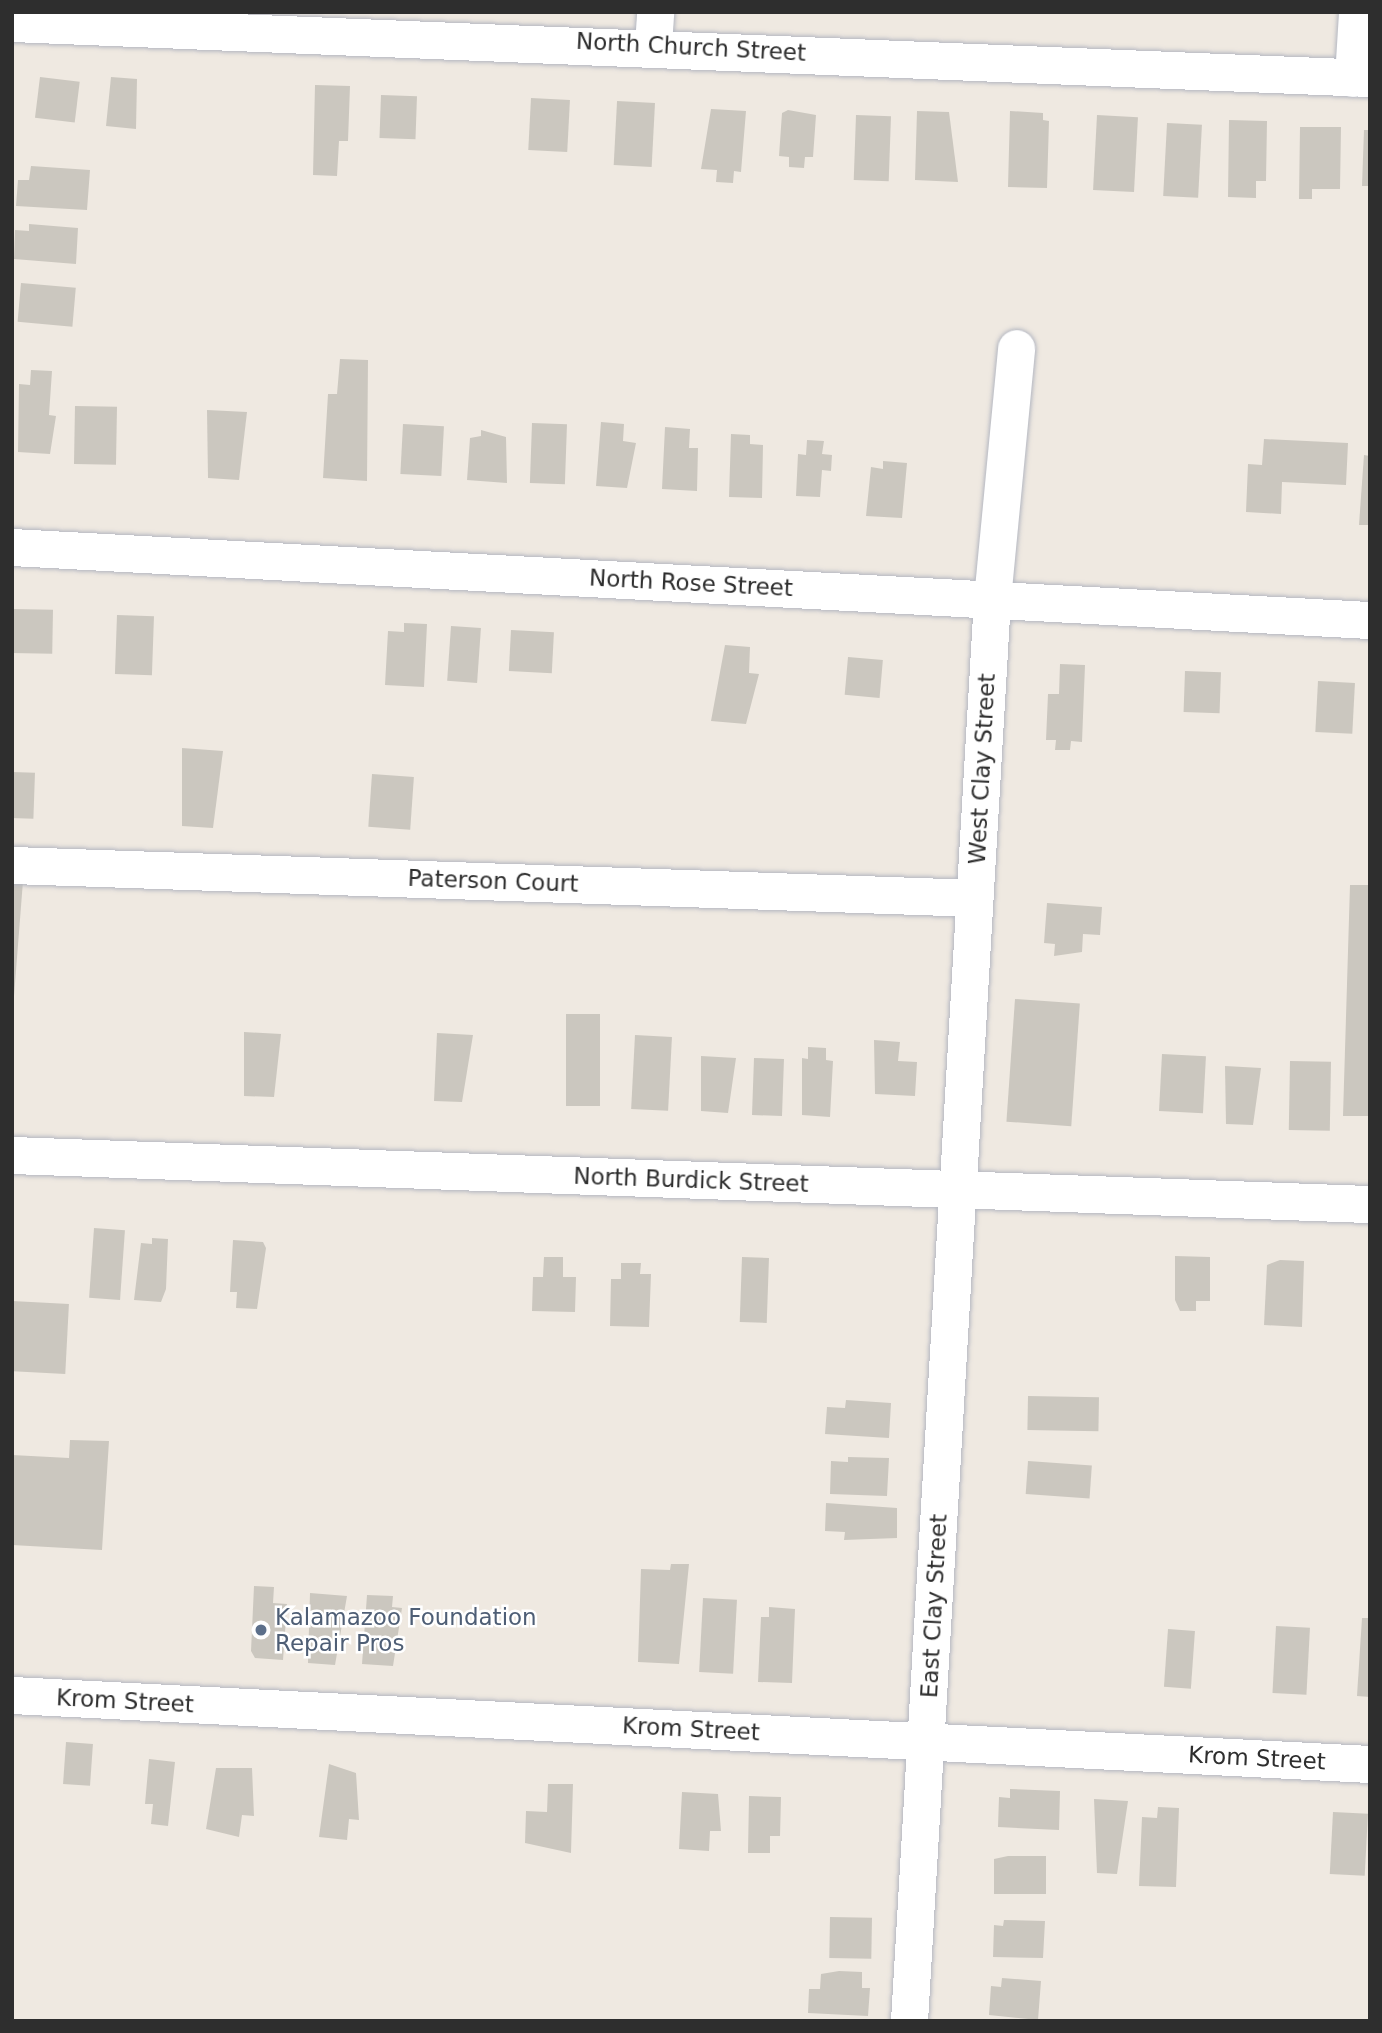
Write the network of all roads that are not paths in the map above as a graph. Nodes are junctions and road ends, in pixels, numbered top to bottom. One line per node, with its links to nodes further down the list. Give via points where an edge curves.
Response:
1 (1357, 12): 4 (street)
2 (12, 23): 3 (street, North Church Street)
3 (654, 28): 4 (street, North Church Street)
4 (1362, 78)
5 (1016, 348): 7 (street, West Clay Street)
6 (12, 547): 7 (street, North Rose Street)
7 (992, 599): 8 (street, North Rose Street); 10 (street, West Clay Street)
8 (1370, 620)
9 (12, 865): 10 (street, Paterson Court)
10 (974, 898): 12 (street, West Clay Street)
11 (12, 1156): 12 (street, North Burdick Street)
12 (958, 1191): 13 (street, North Burdick Street); 15 (street, East Clay Street)
13 (1370, 1203)
14 (12, 1696): 15 (street, Krom Street)
15 (926, 1740): 16 (street, Krom Street); 17 (street, East Clay Street)
16 (1370, 1764)
17 (909, 2021)

